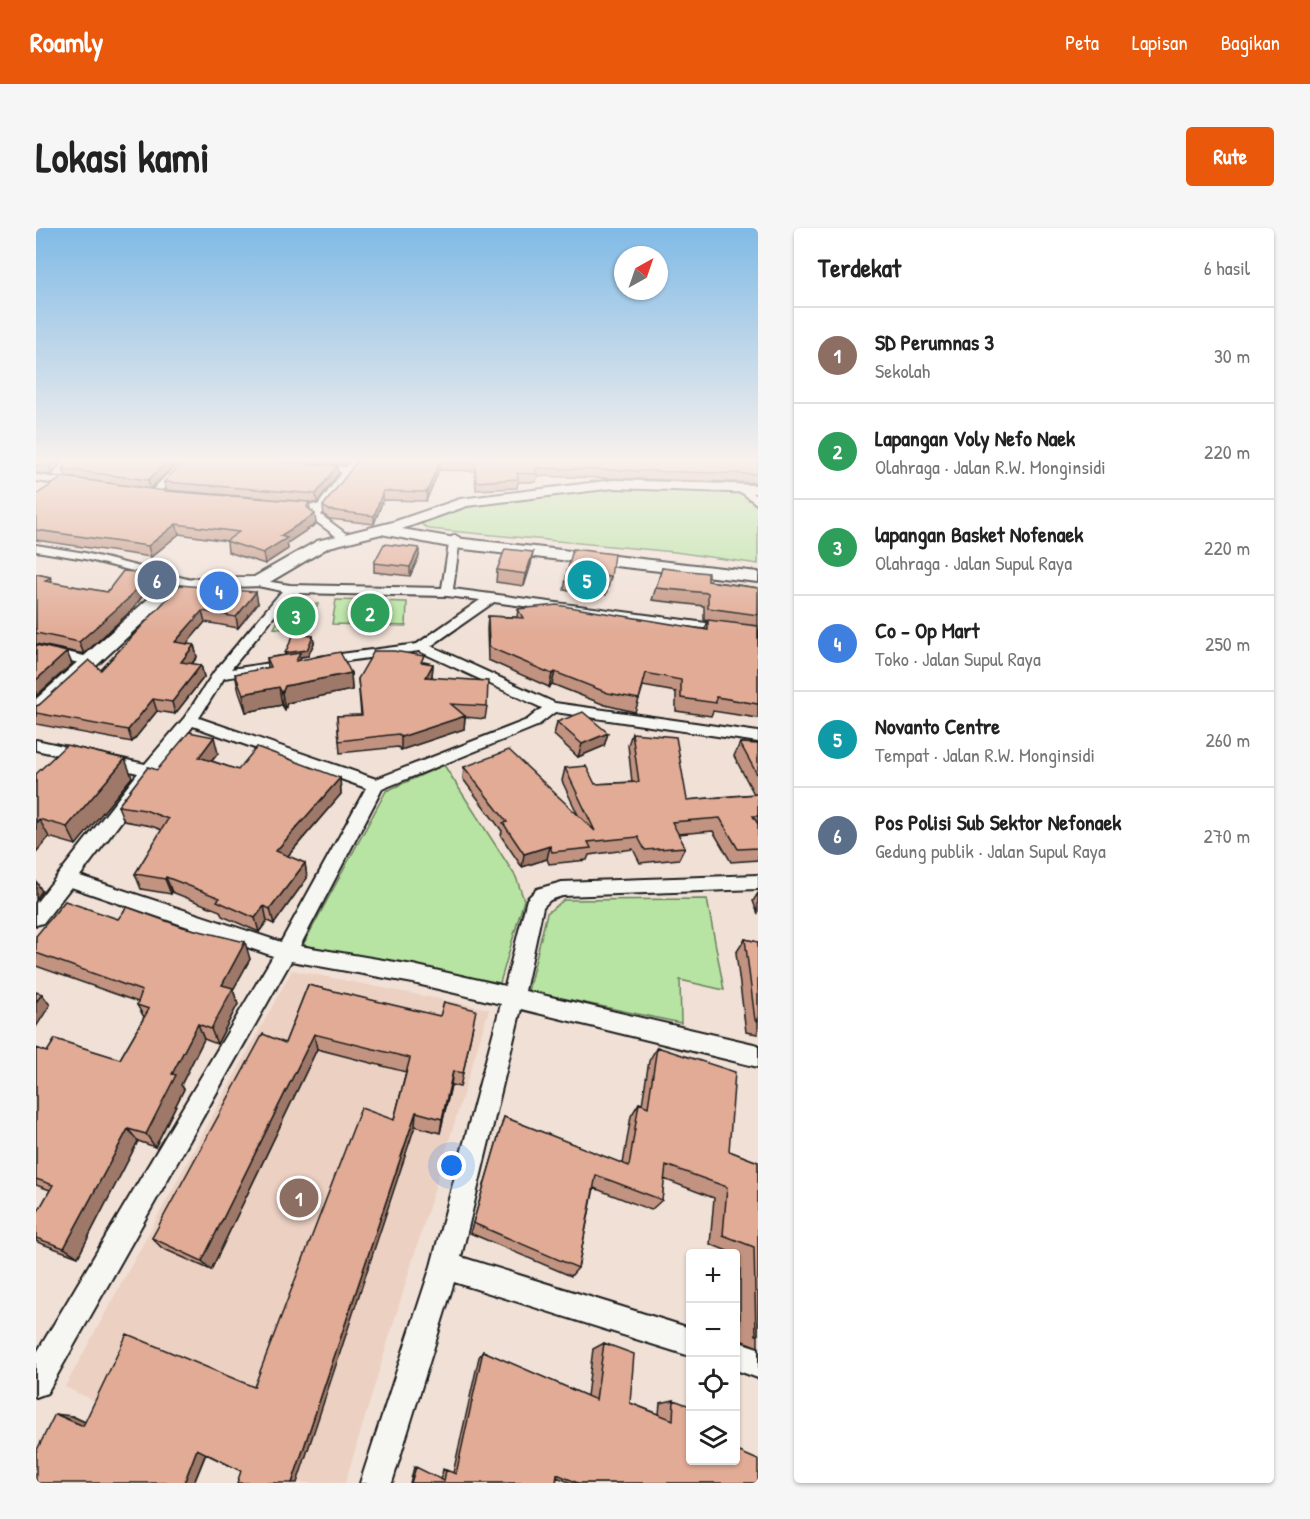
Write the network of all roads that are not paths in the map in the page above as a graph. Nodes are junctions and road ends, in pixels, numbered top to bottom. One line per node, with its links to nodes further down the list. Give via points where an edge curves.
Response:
1 (317, 518): 5 (street)
2 (420, 518): 3 (street)
3 (398, 525): 4 (street); 6 (street)
4 (381, 528): 5 (street); 6 (street, via 396,534)
5 (344, 537): 10 (street, via 323,544)
6 (455, 541): 8 (street); 9 (street); 13 (street)
7 (36, 548): 11 (street)
8 (758, 571)
9 (758, 577)
10 (257, 582): 11 (street); 12 (street)
11 (197, 583): 18 (street, via 175,589 155,602)
12 (290, 589): 13 (street); 19 (street)
13 (447, 592): 14 (street)
14 (493, 597): 15 (street); 16 (street)
15 (758, 634)
16 (421, 647): 19 (street); 20 (street)
17 (36, 650): 18 (street)
18 (88, 661): 21 (street)
19 (219, 675): 22 (street)
20 (552, 707): 23 (street); 26 (street, via 532,723)
21 (36, 710)
22 (190, 720): 25 (street); 26 (street)
23 (758, 737)
24 (36, 745): 25 (street)
25 (147, 770): 27 (street)
26 (376, 785): 30 (street)
27 (68, 879): 29 (street); 30 (street)
28 (758, 882): 31 (street, via 544,894 534,904)
29 (36, 917)
30 (286, 952): 31 (street, via 413,974); 37 (street)
31 (513, 998): 32 (street); 33 (street)
32 (758, 1056)
33 (445, 1266): 34 (street); 38 (street)
34 (686, 1341)
35 (738, 1357): 36 (street)
36 (758, 1363)
37 (36, 1382)
38 (376, 1483)

